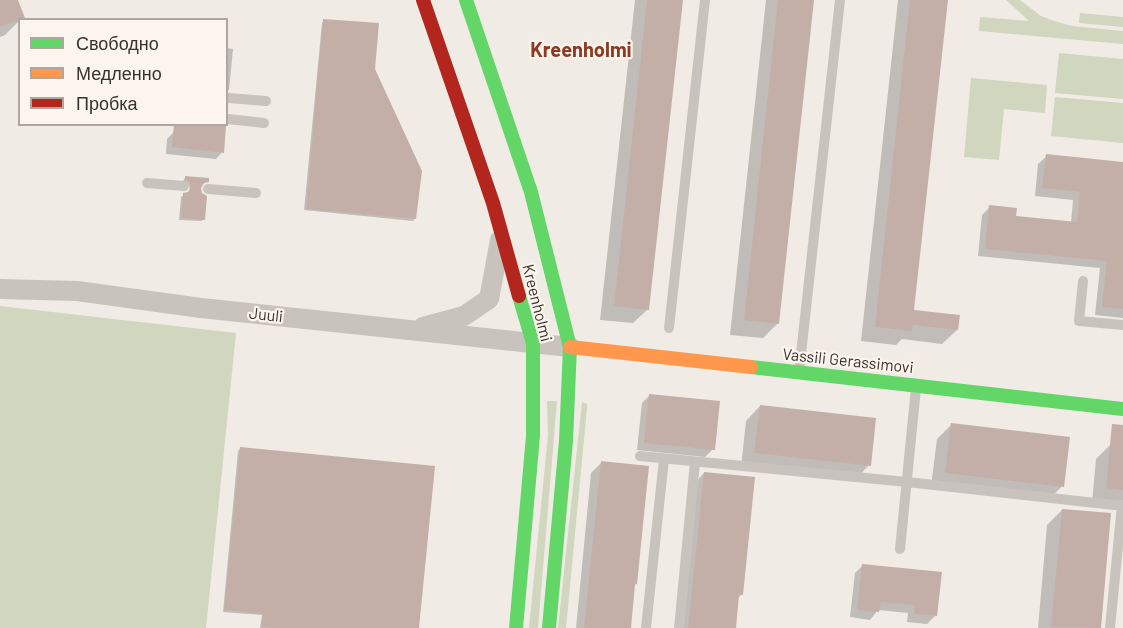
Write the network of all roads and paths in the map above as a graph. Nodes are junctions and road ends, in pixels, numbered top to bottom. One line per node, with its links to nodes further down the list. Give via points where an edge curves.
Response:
1 (423, 0): 13 (main road, Kreenholmi)
2 (466, 0): 20 (main road, Kreenholmi, via 531,192)
3 (705, 0): 17 (lane)
4 (840, 0): 21 (lane)
5 (229, 98): 6 (lane)
6 (266, 101)
7 (228, 119): 8 (lane)
8 (264, 123)
9 (147, 183): 10 (lane)
10 (184, 186)
11 (208, 189): 12 (lane)
12 (256, 193)
13 (501, 232): 18 (street, via 489,299 464,316); 19 (main road, Kreenholmi)
14 (1083, 281): 16 (lane, via 1079,321)
15 (0, 289): 18 (street, Juuli, via 77,291)
16 (1123, 325)
17 (669, 328)
18 (412, 330): 19 (street, Juuli)
19 (533, 343): 20 (street, Juuli); 30 (main road, Kreenholmi, via 533,436)
20 (570, 347): 21 (main road, Vassili Gerassimovi); 31 (main road, Kreenholmi, via 566,441)
21 (799, 372): 22 (main road, Vassili Gerassimovi)
22 (917, 385): 23 (main road, Vassili Gerassimovi); 27 (lane)
23 (1123, 409)
24 (640, 456): 25 (lane)
25 (664, 459): 26 (lane); 32 (lane)
26 (695, 462): 27 (lane); 33 (lane)
27 (907, 482): 28 (lane); 29 (lane)
28 (1122, 506): 34 (lane)
29 (900, 549)
30 (516, 628)
31 (549, 628)
32 (646, 628)
33 (679, 628)
34 (1110, 628)

